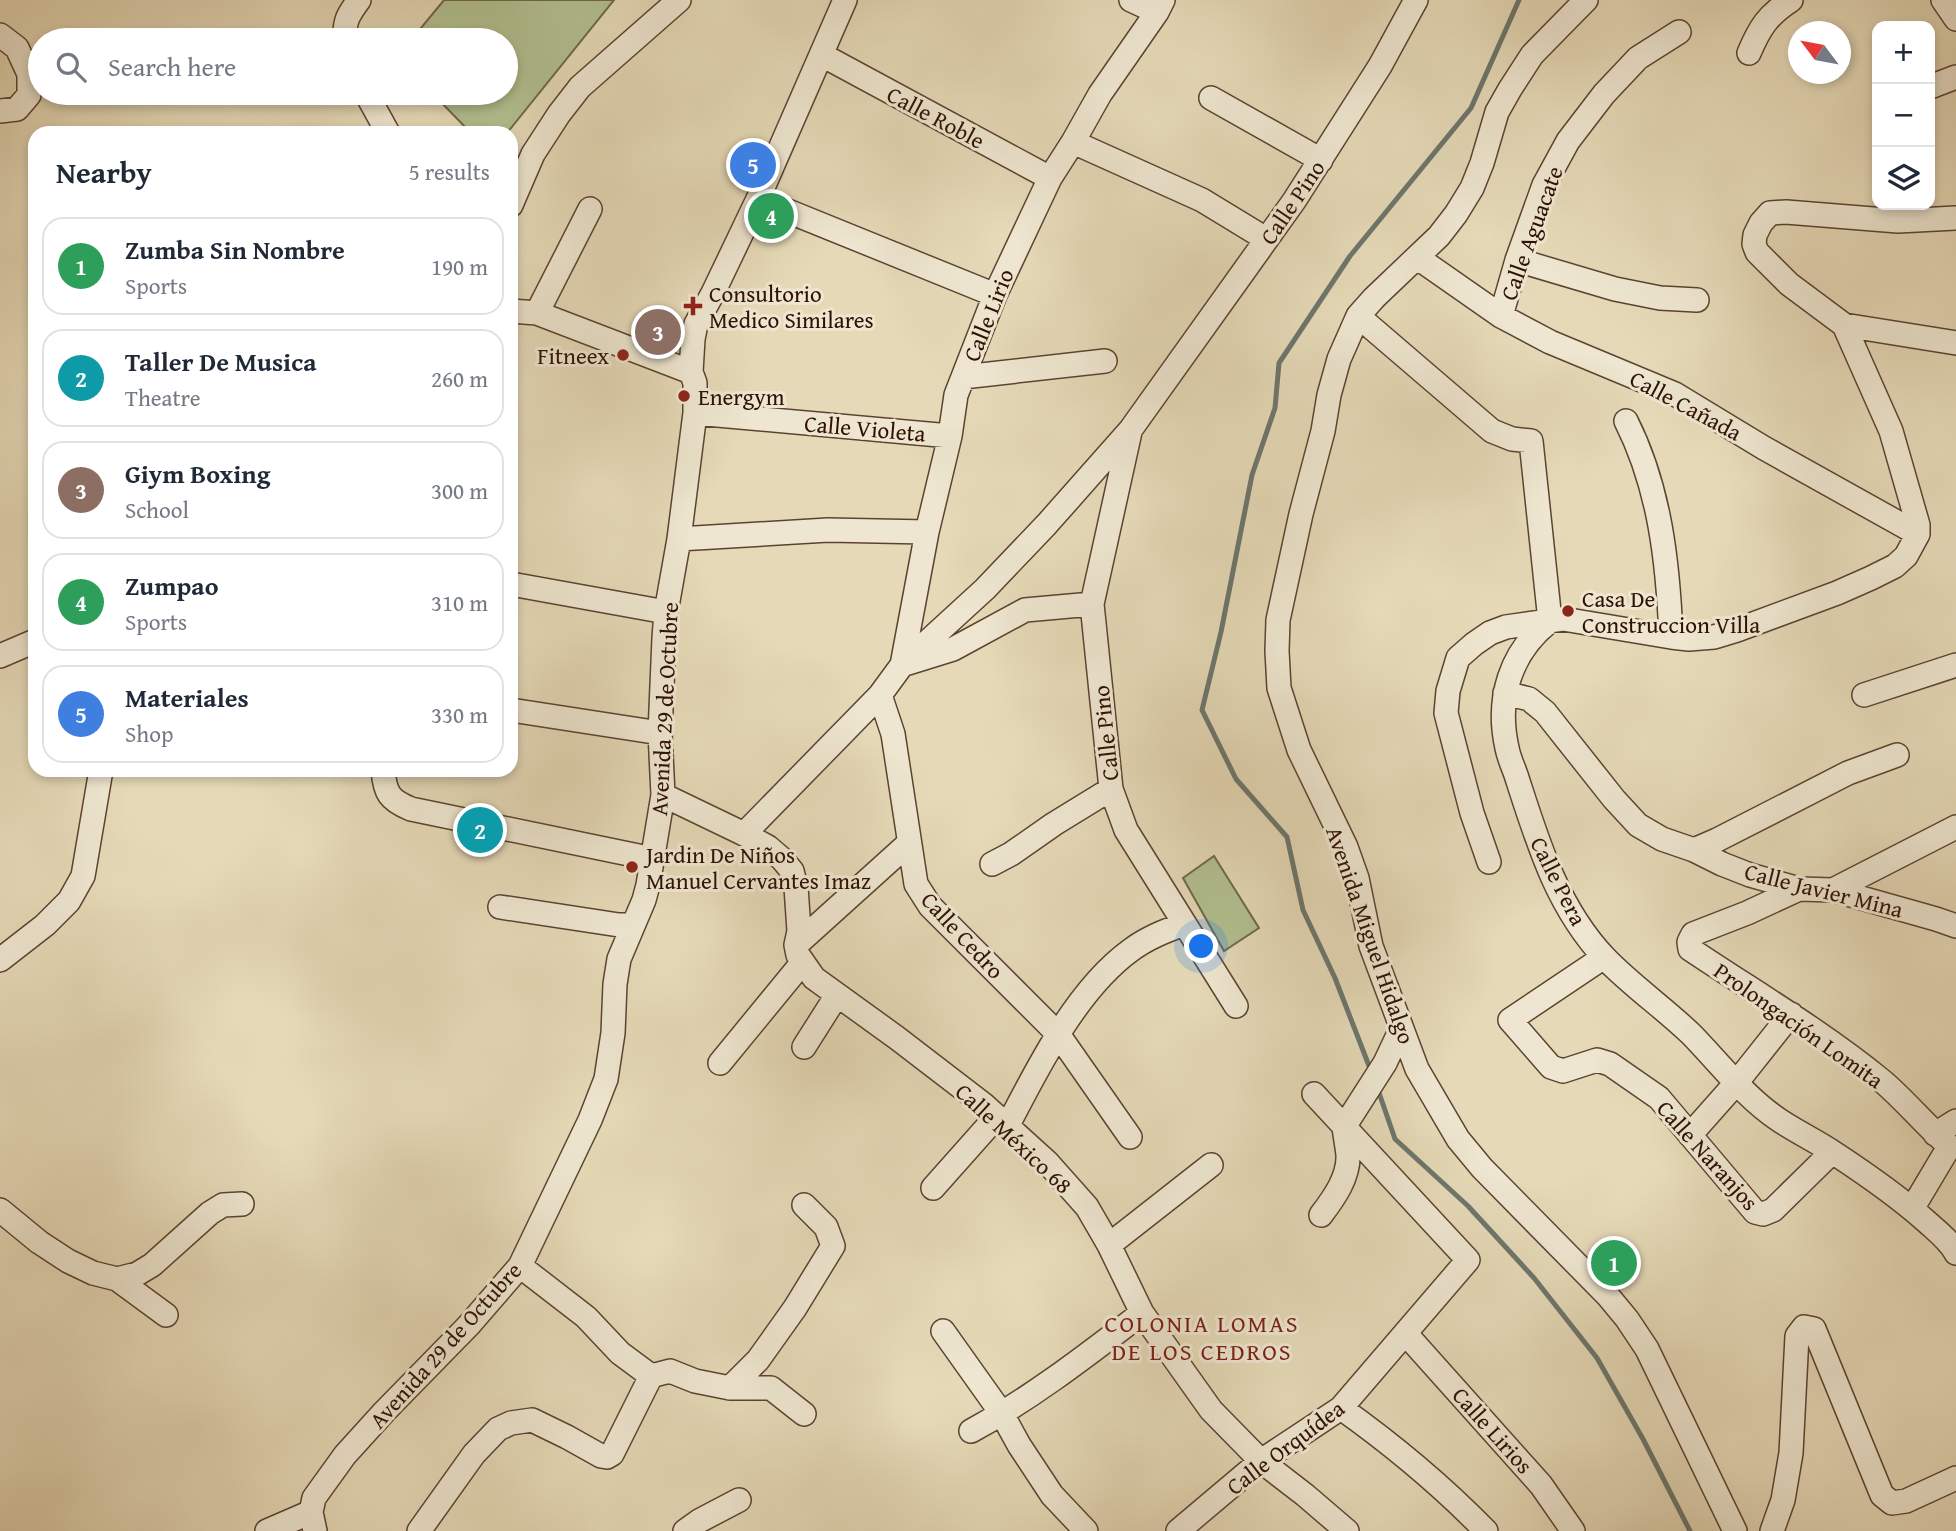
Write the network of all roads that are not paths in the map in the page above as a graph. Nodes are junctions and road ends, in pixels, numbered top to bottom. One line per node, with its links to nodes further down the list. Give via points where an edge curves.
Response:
1 (359, 0): 11 (street, via 348,14)
2 (679, 0): 27 (street, via 580,88 533,154)
3 (845, 0): 15 (street, Avenida 29 de Octubre)
4 (1130, 0): 9 (street)
5 (1416, 0): 25 (street, Calle Pino)
6 (1586, 0): 32 (street, Avenida Miguel Hidalgo, via 1532,55 1497,112 1472,188)
7 (1791, 0): 14 (street, via 1773,11)
8 (1943, 0): 10 (street)
9 (1160, 6): 24 (street, Calle Lirio)
10 (1956, 19)
11 (345, 28)
12 (1679, 32): 33 (street, Calle Aguacate, via 1638,58 1568,141 1544,185)
13 (0, 35): 16 (street, via 17,48)
14 (1749, 53)
15 (822, 55): 26 (street, Calle Roble); 28 (street, Avenida 29 de Octubre)
16 (28, 72)
17 (1956, 77): 18 (street)
18 (1935, 85)
19 (28, 95): 22 (street, via 17,109)
20 (1211, 98): 25 (street)
21 (373, 105): 23 (street)
22 (0, 111)
23 (384, 126)
24 (1073, 142): 26 (street, Calle Lirio); 31 (street, via 1202,200)
25 (1321, 160): 31 (street, Calle Pino)
26 (1050, 178): 34 (street, Calle Lirio)
27 (518, 189)
28 (758, 198): 34 (street); 43 (street, Avenida 29 de Octubre, via 696,324)
29 (590, 209): 37 (street)
30 (1956, 218): 40 (street, via 1898,221 1770,213 1755,235 1757,252 1789,284)
31 (1266, 239): 47 (street, Calle Pino)
32 (1418, 258): 38 (street, Avenida Miguel Hidalgo); 39 (street, Calle Cañada)
33 (1517, 260): 35 (street, via 1615,289); 39 (street, Calle Aguacate)
34 (995, 295): 44 (street, Calle Lirio)
35 (1697, 300)
36 (518, 312): 37 (street)
37 (537, 313): 43 (street)
38 (1358, 316): 55 (street, via 1492,431 1531,441); 90 (street, Avenida Miguel Hidalgo, via 1329,395 1284,587 1278,620 1279,688 1299,750 1354,867 1371,946)
39 (1502, 316): 50 (street, Calle Cañada, via 1550,342 1675,394)
40 (1844, 325): 41 (street); 50 (street, via 1891,431)
41 (1956, 343)
42 (1105, 361): 44 (street)
43 (691, 372): 45 (street, Avenida 29 de Octubre)
44 (963, 377): 48 (street, Calle Lirio)
45 (695, 413): 48 (street, Calle Violeta); 51 (street, Avenida 29 de Octubre)
46 (1626, 421): 56 (street, via 1639,446 1659,515)
47 (1130, 429): 53 (street, Calle Pino); 59 (street, Calle Pino, via 985,589)
48 (950, 436): 49 (street, Calle Lirio)
49 (927, 532): 51 (street, via 828,530); 59 (street, Calle Lirio)
50 (1918, 534): 56 (street, via 1895,566 1837,593 1714,637)
51 (679, 539): 54 (street, Avenida 29 de Octubre)
52 (518, 585): 54 (street)
53 (1092, 604): 59 (street, via 1025,610 953,649); 69 (street, Calle Pino)
54 (666, 612): 65 (street, Avenida 29 de Octubre)
55 (1550, 621): 56 (street, via 1581,621); 61 (street, Calle Pera, via 1518,656); 76 (street, via 1506,626 1474,644 1458,657 1448,691 1446,713)
56 (1671, 637)
57 (28, 644): 58 (street)
58 (0, 656)
59 (902, 665): 62 (street, Calle Pino)
60 (1956, 665): 63 (street)
61 (1505, 693): 74 (street, Calle Javier Mina, via 1529,699 1545,712 1638,825); 85 (street, Calle Pera, via 1502,712 1507,751 1534,833 1570,912)
62 (880, 695): 72 (street, Calle Pino); 73 (street, Calle Cedro, via 893,734)
63 (1864, 695)
64 (518, 711): 65 (street)
65 (660, 733): 70 (street, Avenida 29 de Octubre)
66 (1897, 755): 74 (street, via 1848,773)
67 (100, 777): 86 (street, via 83,876 69,901 46,925)
68 (384, 777): 75 (street, via 391,798 411,808)
69 (1111, 789): 77 (street); 81 (street, Calle Pino, via 1126,830)
70 (663, 795): 72 (street); 75 (street, Avenida 29 de Octubre)
71 (1956, 827): 79 (street)
72 (744, 834): 84 (street, via 768,847 792,872)
73 (909, 843): 84 (street); 91 (street, Calle Cedro, via 916,884 930,906)
74 (1694, 849): 78 (street, Calle Javier Mina, via 1750,875)
75 (653, 859): 82 (street, Avenida 29 de Octubre, via 644,900)
76 (1489, 862)
77 (992, 864)
78 (1799, 889): 79 (street, Calle Javier Mina); 89 (street, Prolongación Lomita, via 1693,934 1689,942 1690,949)
79 (1833, 890): 83 (street, Calle Javier Mina)
80 (500, 907): 82 (street)
81 (1184, 924): 88 (street, Calle Pino); 91 (street, via 1129,950 1099,980)
82 (632, 925): 112 (street, Avenida 29 de Octubre, via 619,959 606,1079)
83 (1956, 926)
84 (799, 954): 87 (street, Calle México 68, via 814,978); 93 (street)
85 (1604, 957): 94 (street, Calle Pera); 100 (street, Calle Naranjos, via 1510,1020 1551,1067 1563,1071 1597,1060 1610,1064 1659,1098)
86 (0, 960)
87 (837, 995): 92 (street); 96 (street, Calle México 68)
88 (1236, 1006)
89 (1791, 1014): 94 (street); 99 (street, Prolongación Lomita, via 1882,1081)
90 (1401, 1029): 98 (street); 136 (street, Avenida Miguel Hidalgo, via 1417,1069 1458,1139 1628,1319)
91 (1058, 1034): 96 (street); 101 (street, Calle Cedro)
92 (804, 1047)
93 (720, 1063)
94 (1737, 1082): 100 (street); 102 (street, Calle Pera, via 1776,1118)
95 (1314, 1094): 98 (street)
96 (1002, 1121): 104 (street); 110 (street, Calle México 68, via 1087,1207)
97 (1956, 1121): 99 (street)
98 (1347, 1122): 109 (street, via 1343,1180); 117 (street, Calle Orquídea, via 1468,1260)
99 (1935, 1134): 107 (street, via 1948,1149)
100 (1690, 1135): 102 (street, Calle Naranjos, via 1755,1212 1763,1214 1773,1210)
101 (1130, 1137)
102 (1832, 1152): 107 (street, Calle Pera)
103 (1212, 1165): 110 (street)
104 (933, 1188)
105 (242, 1204): 113 (street, via 223,1205 152,1265)
106 (804, 1205): 119 (street, via 826,1227 833,1247 758,1360)
107 (1912, 1209): 111 (street, Calle Pera)
108 (0, 1210): 113 (street, via 68,1261)
109 (1321, 1215)
110 (1109, 1245): 114 (street, Calle México 68)
111 (1956, 1253)
112 (520, 1266): 118 (street); 127 (street, Avenida 29 de Octubre, via 345,1455 314,1498)
113 (117, 1279): 115 (street)
114 (1142, 1313): 122 (street); 124 (street, Calle México 68, via 1211,1410)
115 (166, 1315)
116 (943, 1331): 122 (street)
117 (1406, 1334): 120 (street, Calle Orquídea); 135 (street, Calle Lirios, via 1541,1485)
118 (651, 1376): 119 (street, via 670,1371); 129 (street, via 612,1454 601,1457 532,1420 512,1423 498,1429 474,1454)
119 (730, 1388): 121 (street, via 771,1388)
120 (1341, 1408): 124 (street, Calle Orquídea); 134 (street, via 1454,1498)
121 (804, 1414)
122 (1002, 1414): 123 (street); 131 (street, via 1052,1496)
123 (971, 1431)
124 (1261, 1461): 132 (street, Calle Orquídea); 133 (street, Calle México 68)
125 (1956, 1478): 137 (street, via 1906,1501 1892,1503 1882,1495 1814,1329 1804,1326 1797,1336 1791,1453)
126 (739, 1500): 130 (street)
127 (313, 1522): 128 (street)
128 (267, 1531)
129 (419, 1531)
130 (685, 1531)
131 (1086, 1531)
132 (1178, 1531)
133 (1347, 1531)
134 (1486, 1531)
135 (1573, 1531)
136 (1735, 1531)
137 (1772, 1531)

